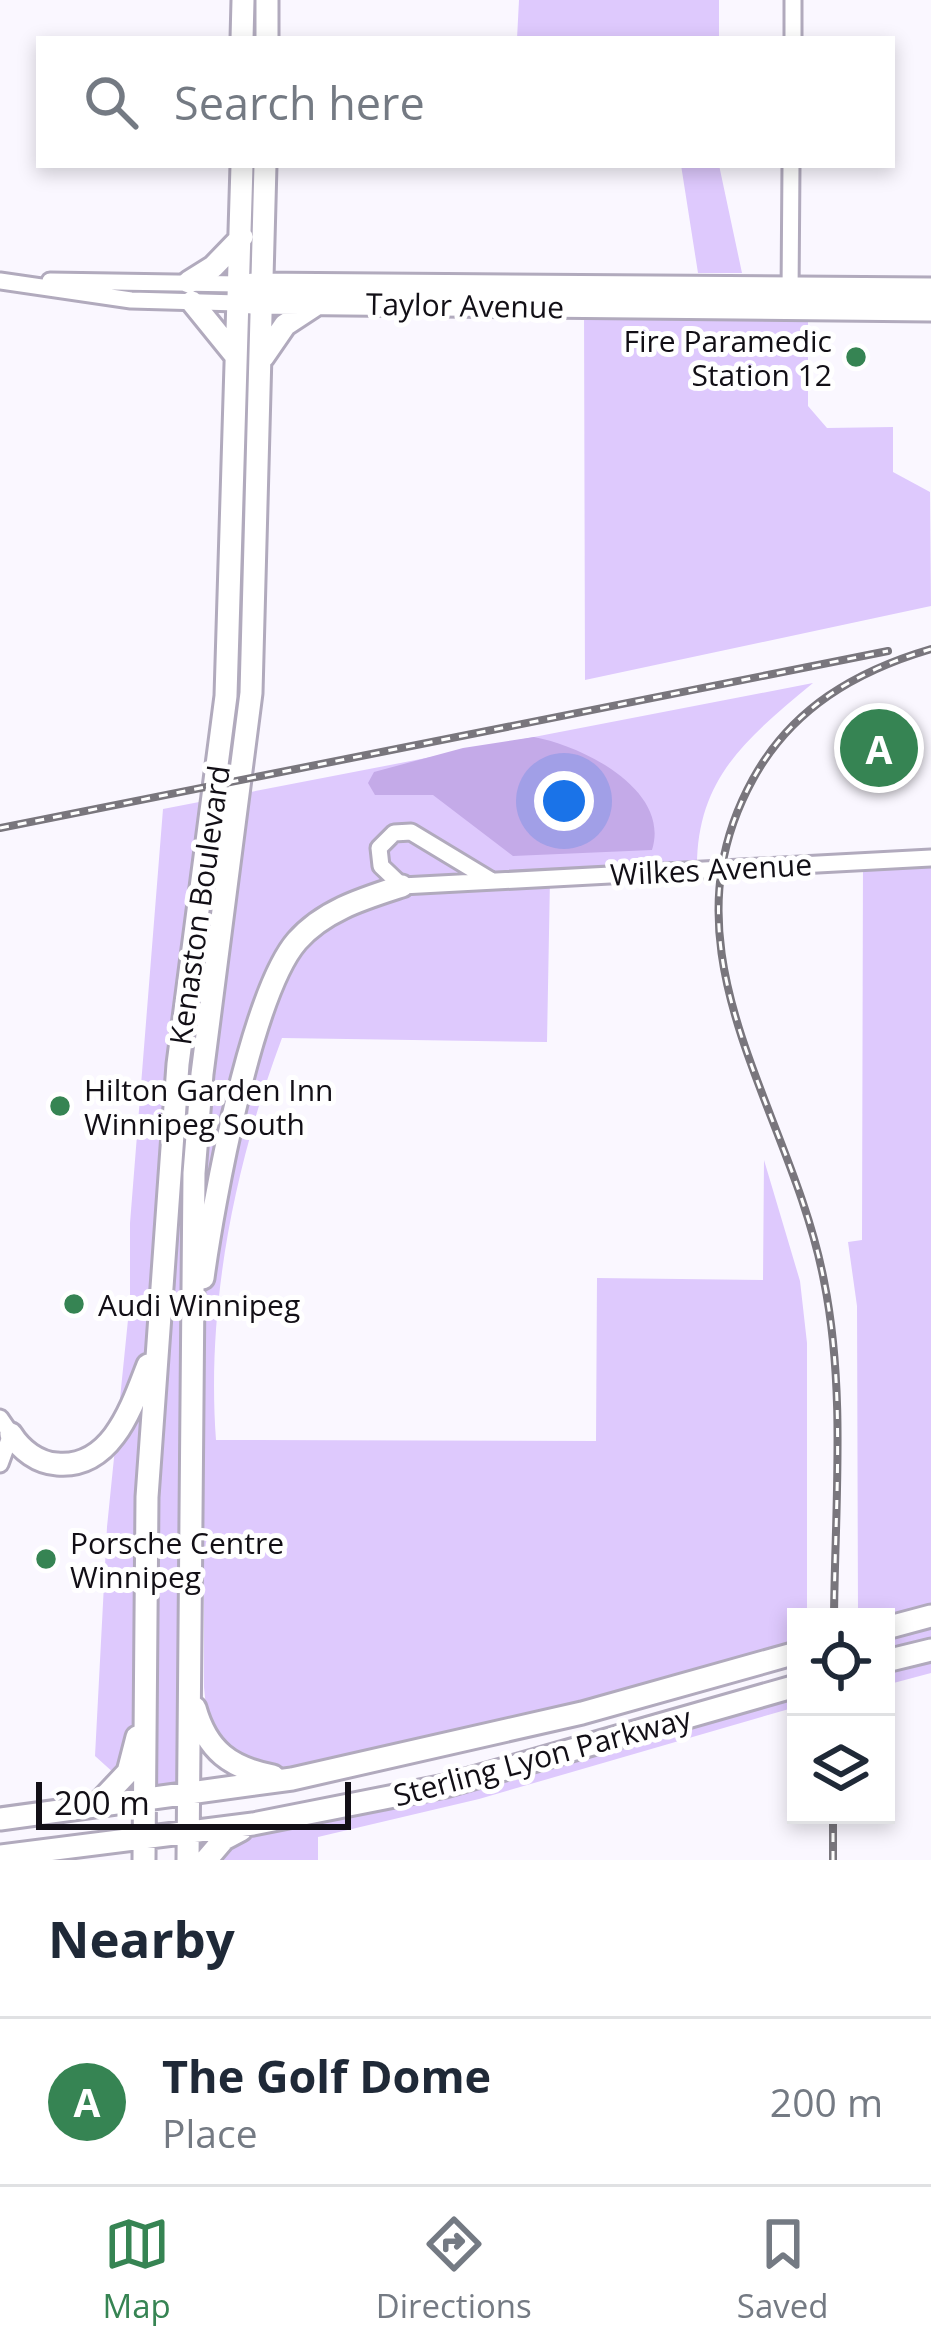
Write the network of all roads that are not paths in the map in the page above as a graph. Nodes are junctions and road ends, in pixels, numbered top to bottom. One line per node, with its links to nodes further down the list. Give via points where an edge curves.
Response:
1 (243, 0): 4 (main road)
2 (267, 0): 5 (main road)
3 (793, 0): 6 (street)
4 (242, 36)
5 (267, 36)
6 (793, 36)
7 (242, 168): 10 (main road, Kenaston Boulevard)
8 (265, 168): 10 (main road, Kenaston Boulevard)
9 (791, 168): 17 (street)
10 (253, 238): 12 (main road); 14 (main road); 15 (main road, Kenaston Boulevard); 16 (main road, Kenaston Boulevard)
11 (0, 281): 14 (street, Taylor Avenue)
12 (304, 284): 16 (main road, Taylor Avenue); 17 (main road, Taylor Avenue)
13 (931, 289): 17 (main road, Taylor Avenue)
14 (190, 292): 15 (street, Taylor Avenue); 20 (main road)
15 (239, 294): 16 (main road, Taylor Avenue); 20 (main road, Kenaston Boulevard)
16 (263, 294): 18 (main road, Taylor Avenue); 21 (main road, Kenaston Boulevard)
17 (790, 298): 18 (main road, Taylor Avenue); 19 (main road, Taylor Avenue)
18 (317, 304): 21 (main road, via 285,325)
19 (931, 310)
20 (235, 355): 25 (main road, Kenaston Boulevard, via 226,696 178,1064)
21 (262, 358): 26 (main road, Kenaston Boulevard, via 251,693 202,1074)
22 (931, 858): 23 (street, Wilkes Avenue)
23 (492, 881): 24 (street, Wilkes Avenue); 24 (street, via 401,831 387,836 379,857)
24 (402, 886): 26 (main road, via 317,922 281,965 252,1043)
25 (157, 1342): 27 (main road, via 118,1432 94,1456 52,1465 19,1447); 36 (main road, Kenaston Boulevard)
26 (191, 1362): 35 (main road, Kenaston Boulevard)
27 (5, 1426): 28 (street)
28 (0, 1464)
29 (931, 1616): 30 (main road)
30 (895, 1626)
31 (931, 1650): 33 (main road)
32 (787, 1656): 37 (main road, Sterling Lyon Parkway, via 582,1713)
33 (895, 1659)
34 (787, 1689): 42 (main road, Sterling Lyon Parkway, via 445,1786)
35 (190, 1692): 37 (main road, via 219,1755 251,1772); 38 (main road, Kenaston Boulevard)
36 (146, 1708): 39 (main road, Kenaston Boulevard); 40 (main road, via 128,1772)
37 (292, 1779): 38 (main road, Sterling Lyon Parkway)
38 (188, 1797): 39 (main road, Sterling Lyon Parkway); 43 (main road, Kenaston Boulevard)
39 (144, 1802): 40 (main road, Sterling Lyon Parkway); 44 (main road, Kenaston Boulevard)
40 (96, 1806): 41 (main road, Sterling Lyon Parkway)
41 (0, 1819)
42 (253, 1824): 43 (main road, Sterling Lyon Parkway); 49 (main road, via 224,1838)
43 (189, 1833): 44 (main road, Sterling Lyon Parkway); 48 (main road, Kenaston Boulevard)
44 (144, 1849): 45 (main road, Sterling Lyon Parkway)
45 (26, 1852): 46 (main road, Sterling Lyon Parkway); 47 (main road)
46 (0, 1856)
47 (54, 1860)
48 (188, 1860)
49 (206, 1860)

